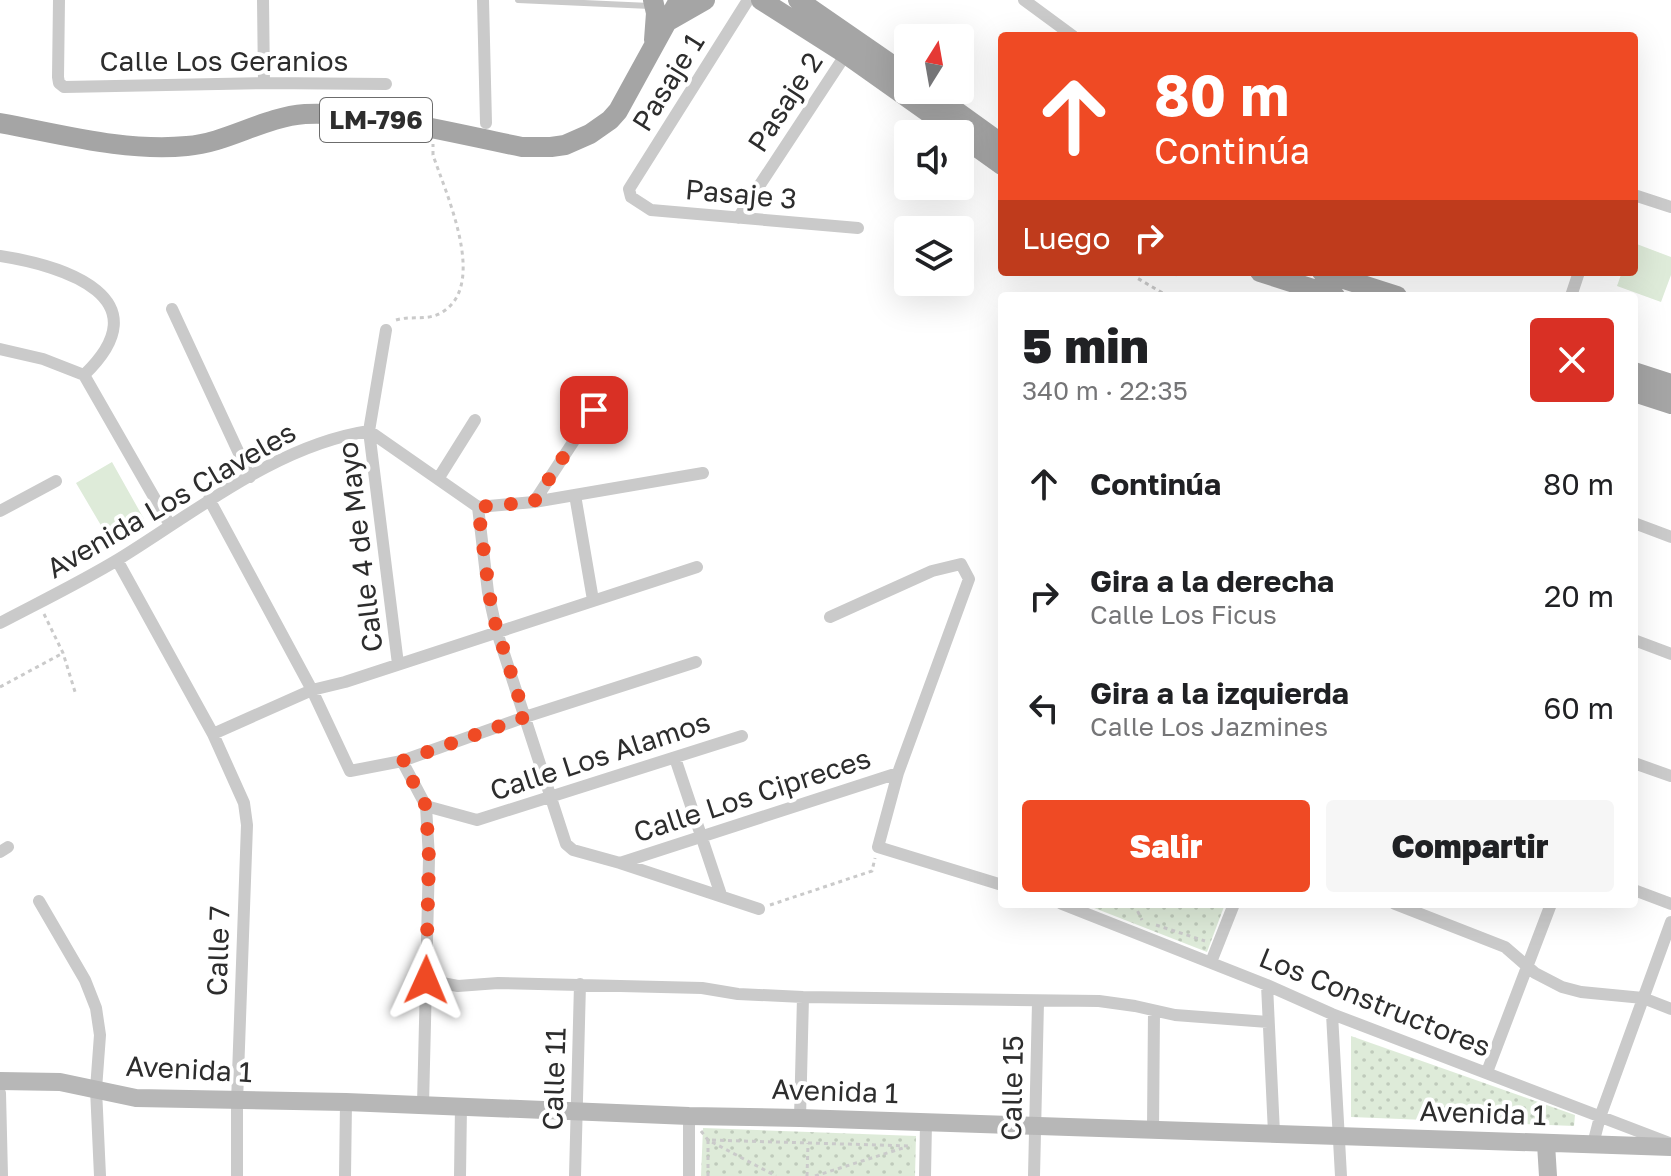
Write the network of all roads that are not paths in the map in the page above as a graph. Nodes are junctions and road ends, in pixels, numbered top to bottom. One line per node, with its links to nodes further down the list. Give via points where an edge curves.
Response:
1 (59, 0): 16 (street, Calle Los Geranios, via 58,77 64,87)
2 (263, 0): 16 (street)
3 (483, 0): 21 (street)
4 (518, 0): 11 (lane)
5 (679, 0): 12 (main road, LM-796)
6 (705, 0): 12 (main road)
7 (748, 0): 25 (street, Pasaje 1)
8 (761, 0): 14 (main road)
9 (798, 0): 15 (main road)
10 (1024, 0): 13 (street)
11 (587, 2): 12 (lane)
12 (658, 10): 20 (main road, LM-796, via 651,49 618,111 579,140 551,147 522,147 350,115 303,114 190,146 153,147)
13 (1068, 32)
14 (846, 54): 19 (main road); 28 (street, Pasaje 2)
15 (894, 66)
16 (264, 83): 17 (street, Calle Los Geranios)
17 (386, 84)
18 (946, 104): 22 (main road)
19 (940, 120)
20 (0, 123)
21 (486, 123)
22 (998, 141)
23 (974, 144): 24 (main road)
24 (998, 162)
25 (629, 189): 28 (street, Pasaje 3, via 631,197 651,210)
26 (1638, 196): 27 (street)
27 (1671, 207)
28 (738, 218): 29 (street, Pasaje 3)
29 (858, 228)
30 (0, 256): 39 (street, via 70,273 108,303 113,331 98,362)
31 (1272, 276): 33 (main road)
32 (1334, 276): 34 (main road)
33 (1322, 292)
34 (1384, 292)
35 (172, 309): 47 (street)
36 (386, 330): 45 (street, Calle 4 de Mayo)
37 (0, 349): 39 (street)
38 (1638, 373): 40 (main road)
39 (84, 375): 55 (street)
40 (1671, 384)
41 (1638, 393): 42 (main road)
42 (1671, 404)
43 (594, 410): 52 (street)
44 (475, 420): 48 (street)
45 (369, 431): 47 (street, Avenida Los Claveles, via 323,441); 48 (street); 67 (street, Calle 4 de Mayo)
46 (703, 473): 50 (street)
47 (250, 477): 51 (street, Avenida Los Claveles)
48 (438, 479): 53 (street)
49 (56, 481): 54 (street)
50 (575, 495): 52 (street); 60 (street)
51 (209, 499): 55 (street, Avenida Los Claveles); 68 (street)
52 (534, 502): 53 (street)
53 (478, 507): 63 (street)
54 (0, 511)
55 (170, 525): 58 (street, Avenida Los Claveles)
56 (1638, 525): 57 (street)
57 (1671, 537)
58 (117, 560): 62 (street, Avenida Los Claveles); 70 (street, Calle 7)
59 (697, 567): 60 (street)
60 (593, 600): 63 (street)
61 (830, 617): 75 (street, via 932,571 961,564 969,579)
62 (0, 623)
63 (497, 632): 67 (street); 69 (street)
64 (1638, 642): 65 (street)
65 (1671, 654)
66 (696, 662): 69 (street)
67 (398, 664): 68 (street)
68 (312, 690): 70 (street); 73 (street, via 350,771)
69 (525, 717): 73 (street); 77 (street)
70 (213, 734): 108 (street, Calle 7, via 244,803 247,825)
71 (742, 736): 72 (street, Calle Los Alamos)
72 (675, 758): 77 (street, Calle Los Alamos); 79 (street)
73 (402, 761): 78 (street)
74 (1638, 764): 76 (street)
75 (898, 773): 79 (street, Calle Los Cipreces); 81 (street, via 878,847)
76 (1671, 776)
77 (551, 798): 78 (street, Calle Los Alamos, via 477,820); 80 (street, via 568,847)
78 (426, 806): 94 (street)
79 (700, 837): 80 (street, Calle Los Cipreces); 83 (street)
80 (620, 863): 83 (street)
81 (998, 884)
82 (1638, 892): 85 (street)
83 (721, 895): 90 (street)
84 (39, 901): 106 (street, via 96,1008)
85 (1671, 904)
86 (1075, 908): 92 (street, Los Constructores)
87 (1232, 908): 92 (street)
88 (1405, 908): 93 (street, via 1505,947)
89 (1549, 908): 93 (street)
90 (759, 909)
91 (1671, 922): 98 (street)
92 (1211, 962): 96 (street, Los Constructores)
93 (1527, 964): 98 (street, via 1572,990); 104 (street)
94 (426, 980): 95 (street, via 474,986); 110 (street)
95 (580, 984): 97 (street); 112 (street, Calle 11)
96 (1267, 985): 102 (street, Los Constructores); 103 (street)
97 (803, 997): 99 (street); 115 (street)
98 (1643, 998): 100 (street); 114 (street)
99 (1038, 1002): 101 (street, via 1099,1001); 117 (street, Calle 15)
100 (1671, 1009)
101 (1154, 1011): 103 (street); 118 (street)
102 (1332, 1014): 104 (street, Los Constructores); 120 (street)
103 (1268, 1022): 119 (street)
104 (1487, 1072): 114 (street, Los Constructores)
105 (0, 1081): 106 (street, Avenida 1)
106 (96, 1089): 108 (street, Avenida 1, via 136,1098); 125 (street)
107 (0, 1093): 124 (street)
108 (237, 1102): 109 (street, Avenida 1); 126 (street, Calle 7)
109 (346, 1102): 110 (street, Avenida 1); 127 (street)
110 (423, 1105): 111 (street, Avenida 1)
111 (461, 1106): 112 (street, Avenida 1); 128 (street)
112 (577, 1112): 113 (street, Avenida 1); 129 (street, Calle 11)
113 (689, 1116): 115 (street, Avenida 1); 130 (street)
114 (1600, 1117): 122 (street); 123 (street, Los Constructores)
115 (800, 1118): 116 (street, Avenida 1)
116 (926, 1122): 117 (street, Avenida 1); 131 (street)
117 (1035, 1125): 118 (street, Avenida 1); 132 (street, Calle 15)
118 (1153, 1129): 119 (street, Avenida 1)
119 (1274, 1133): 120 (street, Avenida 1)
120 (1339, 1135): 121 (street, Avenida 1); 133 (street)
121 (1546, 1144): 122 (street, Avenida 1); 134 (street)
122 (1593, 1144): 123 (street, Avenida 1)
123 (1671, 1145)
124 (2, 1176)
125 (100, 1176)
126 (237, 1176)
127 (345, 1176)
128 (460, 1176)
129 (575, 1176)
130 (689, 1176)
131 (925, 1176)
132 (1034, 1176)
133 (1341, 1176)
134 (1548, 1176)

